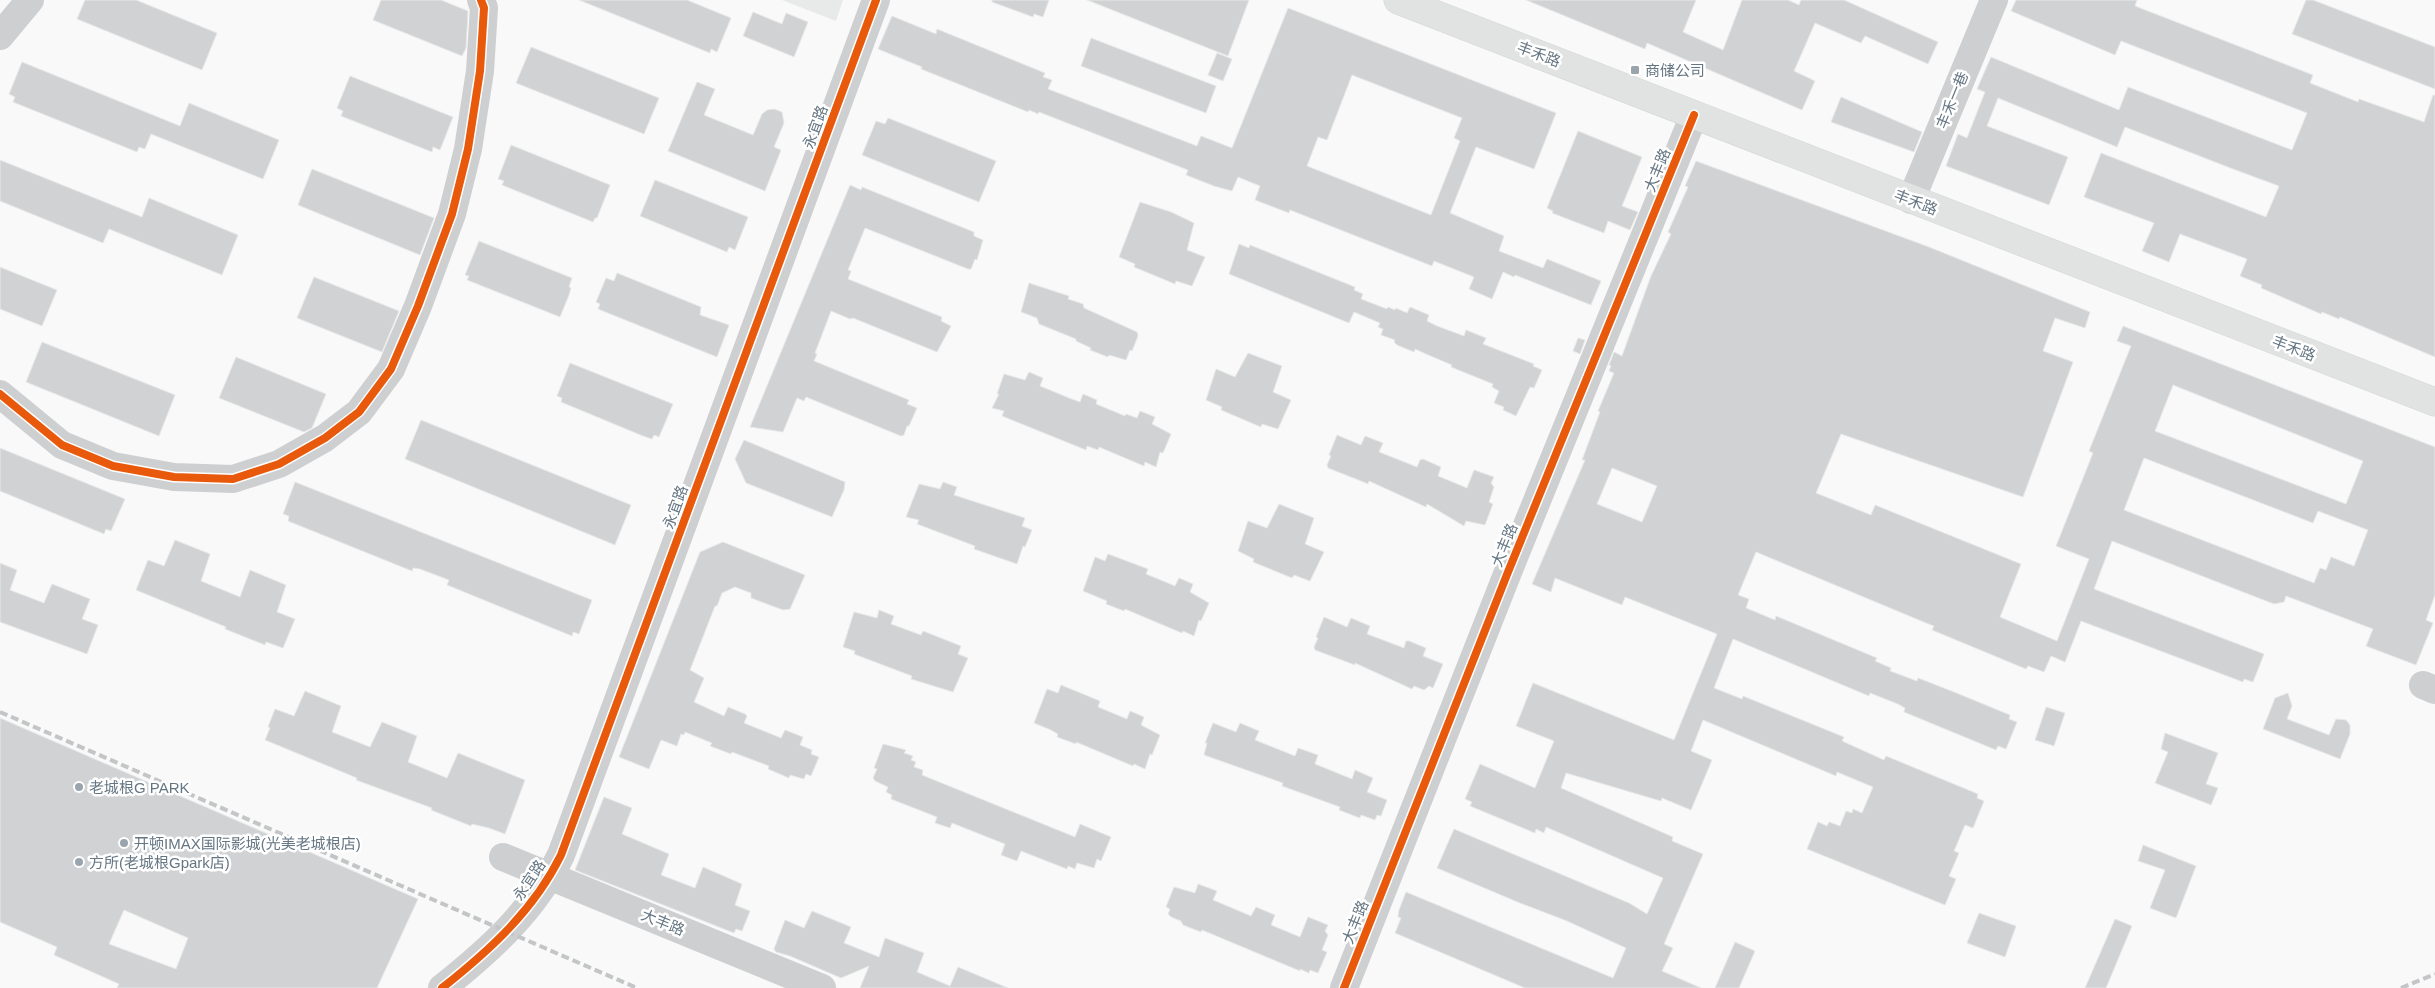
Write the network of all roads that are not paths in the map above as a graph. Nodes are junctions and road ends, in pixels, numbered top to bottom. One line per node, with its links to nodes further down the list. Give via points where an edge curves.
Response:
1 (30, 0): 6 (street)
2 (482, 0): 9 (street, via 480,71 468,149 452,214 391,369 359,412 325,438 279,464 233,479 174,477 112,466 62,445)
3 (876, 0): 12 (street, 永宜路, via 570,832)
4 (1398, 0): 7 (main road, 丰禾路)
5 (1994, 0): 8 (street, 丰禾一巷)
6 (0, 36)
7 (1694, 114): 8 (main road, 丰禾路); 15 (street, 大丰路)
8 (1911, 200): 10 (main road, 丰禾路)
9 (0, 394)
10 (2435, 402)
11 (503, 857): 12 (street, 大丰路)
12 (551, 876): 13 (street, 永宜路, via 507,933); 14 (street, 大丰路)
13 (442, 988)
14 (822, 988)
15 (1344, 988)

